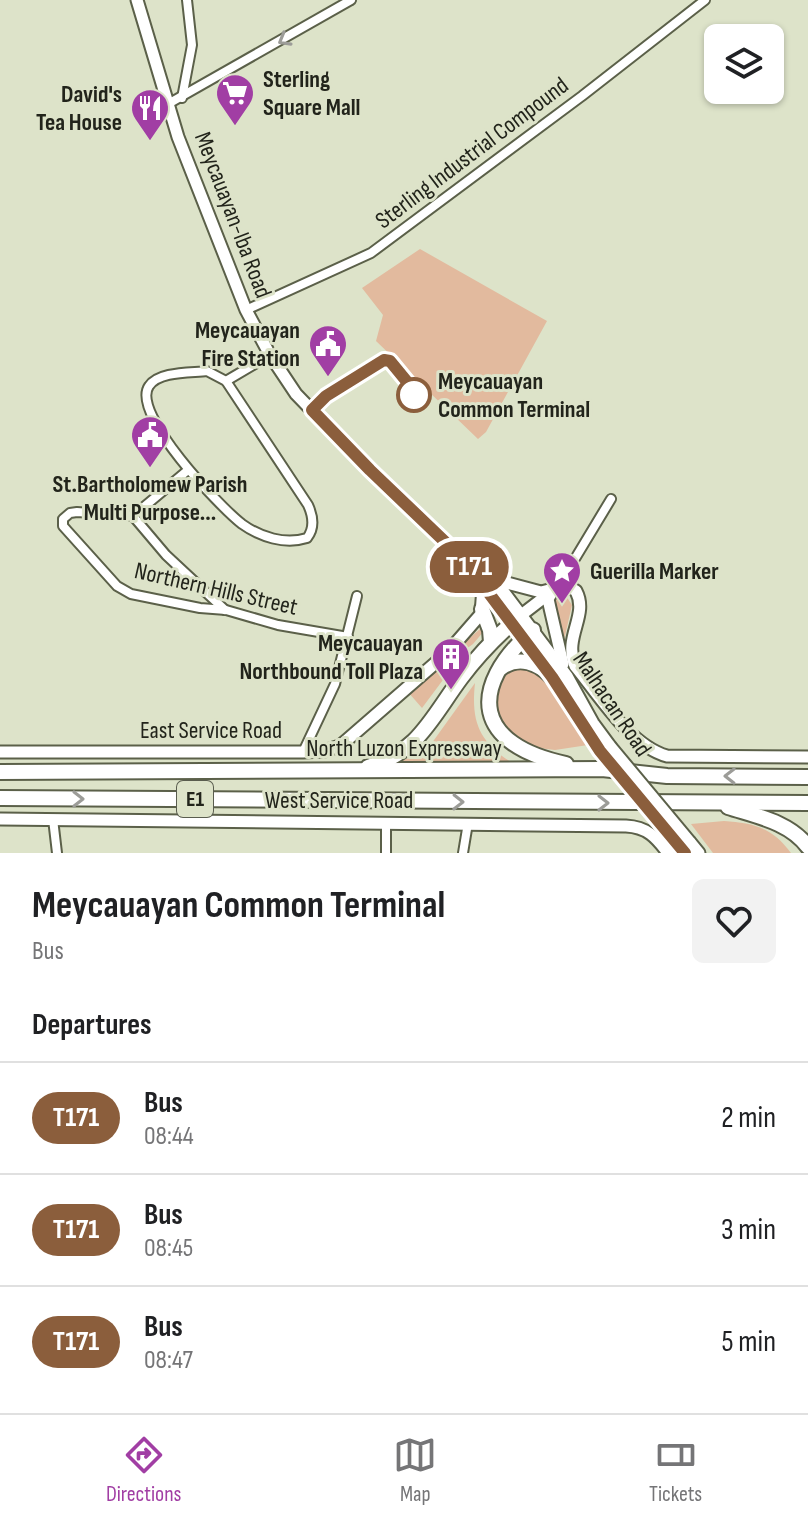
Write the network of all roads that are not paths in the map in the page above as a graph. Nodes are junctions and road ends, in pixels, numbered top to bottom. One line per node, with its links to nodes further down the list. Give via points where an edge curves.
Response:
1 (137, 0): 6 (main road, Meycauayan-Iba Road)
2 (187, 0): 5 (street, via 192,45)
3 (351, 0): 5 (street, one-way to 5)
4 (705, 0): 7 (street, Sterling Industrial Compound, via 371,253)
5 (182, 98): 6 (street)
6 (168, 104): 7 (main road, Meycauayan-Iba Road)
7 (246, 310): 8 (main road, Meycauayan-Iba Road)
8 (270, 355): 9 (street); 13 (main road, Meycauayan-Iba Road, via 296,394)
9 (226, 381): 10 (street, via 207,371 161,377 149,384 147,409); 10 (street, via 308,505 312,532 300,540 277,540 244,526)
10 (188, 470): 12 (street)
11 (611, 499): 16 (street)
12 (133, 516): 18 (street); 18 (street, Northern Hills Street, via 77,512 61,522 131,594)
13 (464, 560): 14 (main road, Meycauayan-Iba Road); 15 (main road, Meycauayan-Iba Road)
14 (494, 579): 16 (main road, via 541,592); 20 (main road, Meycauayan-Iba Road)
15 (483, 587): 19 (main road); 20 (main road, Meycauayan-Iba Road)
16 (558, 587): 20 (main road); 25 (main road, via 548,599); 28 (main road, via 576,591 581,601 571,641 575,666 645,748 667,756)
17 (357, 596): 22 (street)
18 (226, 610): 22 (street, Northern Hills Street)
19 (485, 616): 20 (main road, East Service Road); 23 (highway); 27 (main road, East Service Road, via 347,741 332,749)
20 (516, 619): 21 (main road, Malhacan Road); 23 (highway)
21 (528, 634): 24 (highway); 25 (main road, Malhacan Road)
22 (348, 637): 27 (street, via 335,684)
23 (491, 642): 30 (highway, via 412,744 376,764)
24 (498, 671): 25 (highway, via 507,663 526,662); 29 (highway, via 490,687 489,709 508,740 551,761)
25 (560, 676): 41 (main road, Malhacan Road, bridge, via 605,749)
26 (0, 752): 27 (main road, East Service Road)
27 (303, 752)
28 (808, 757)
29 (602, 769): 30 (highway, North Luzon Expressway / E1); 32 (highway, North Luzon Expressway / E1, one-way to 29, via 667,776)
30 (351, 770): 31 (highway, North Luzon Expressway / E1)
31 (0, 772)
32 (808, 777)
33 (0, 798): 34 (highway, E1, one-way to 34)
34 (708, 802): 35 (highway, E1); 40 (highway, via 782,826)
35 (808, 803)
36 (0, 819): 37 (main road, West Service Road)
37 (53, 819): 38 (main road, West Service Road); 42 (street)
38 (386, 822): 39 (main road, West Service Road); 43 (street)
39 (468, 823): 41 (main road, West Service Road, via 634,826); 44 (street)
40 (808, 847)
41 (680, 848): 45 (main road, Malhacan Road)
42 (57, 853)
43 (386, 853)
44 (463, 853)
45 (699, 853)

